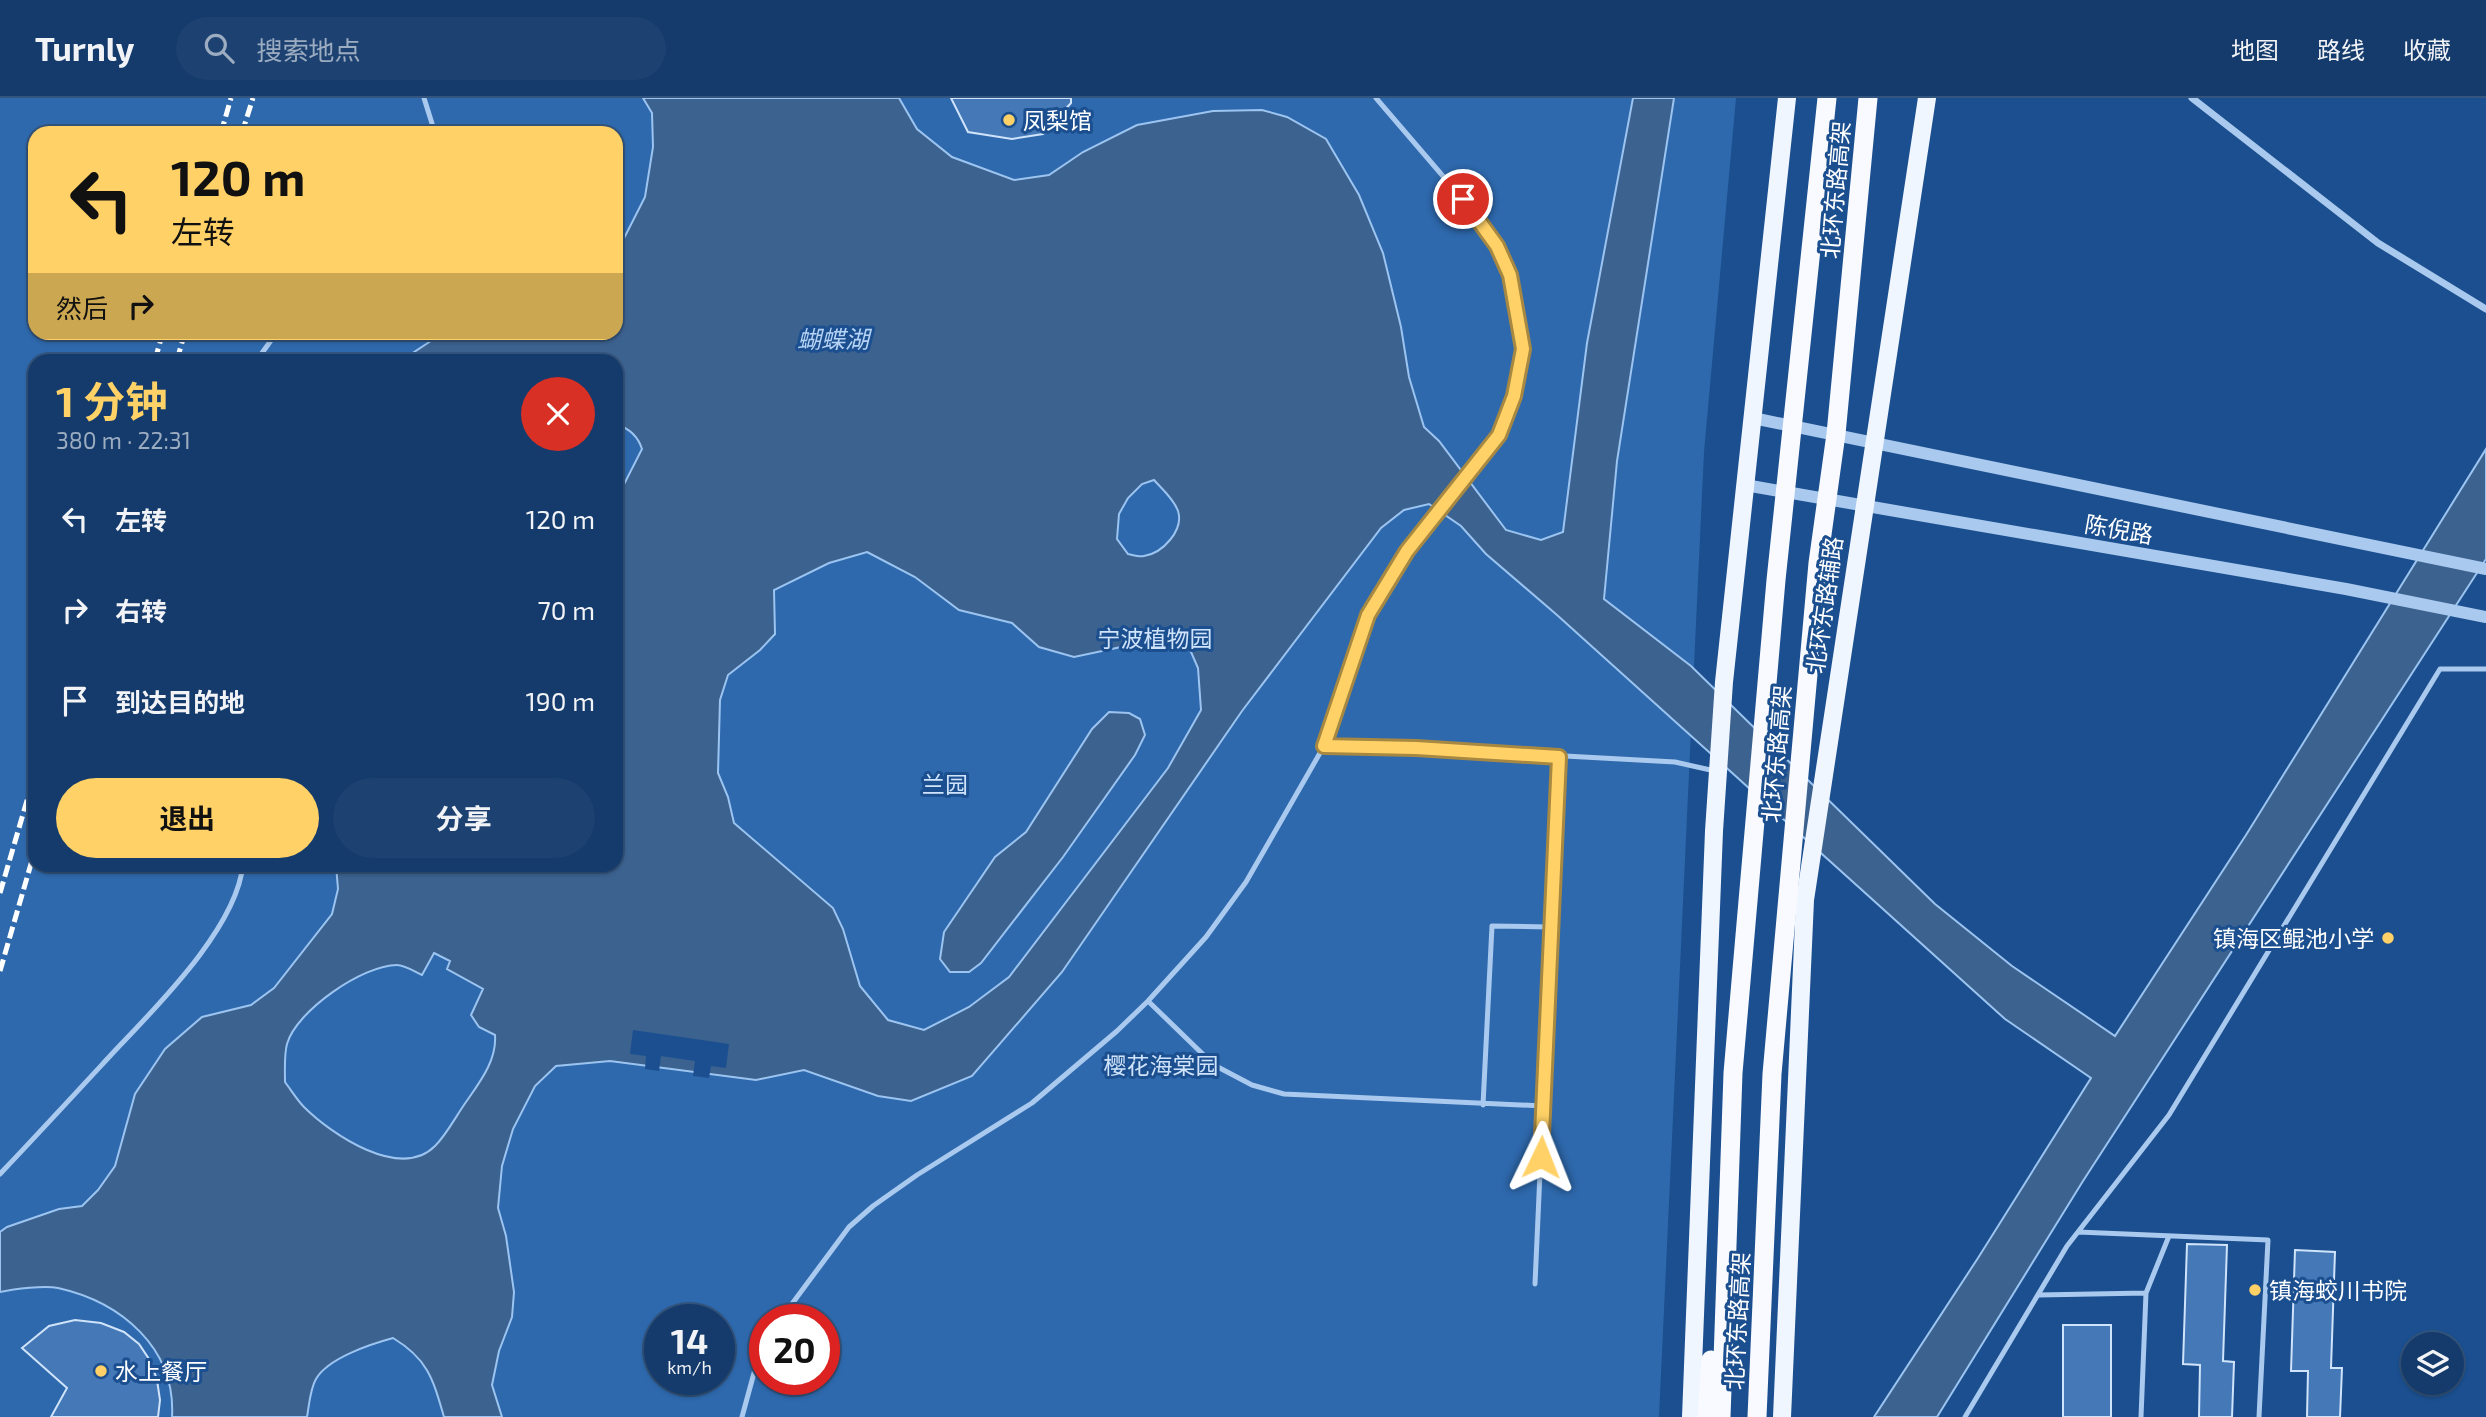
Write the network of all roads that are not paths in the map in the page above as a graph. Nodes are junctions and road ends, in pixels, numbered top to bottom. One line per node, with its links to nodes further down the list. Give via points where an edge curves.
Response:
1 (424, 98): 8 (lane)
2 (1376, 98): 17 (lane, via 1478,217 1497,246 1510,275 1523,349 1514,396 1499,435 1407,551 1368,615)
3 (1787, 98): 10 (main road)
4 (1826, 98): 23 (highway, 北环东路高架, via 1777,567)
5 (1868, 98): 24 (highway, 北环东路高架, via 1836,434 1818,563)
6 (1927, 98): 11 (main road, 北环东路辅路)
7 (2192, 98): 9 (street, via 2378,243)
8 (433, 126)
9 (2486, 309)
10 (1753, 418): 11 (street, 陈倪路); 12 (main road)
11 (1875, 442): 13 (main road, 北环东路辅路); 14 (street, 陈倪路)
12 (1745, 485): 13 (street, 陈倪路); 19 (main road)
13 (1863, 506): 15 (street, 陈倪路); 35 (main road, 北环东路辅路, via 1805,900)
14 (2486, 569)
15 (2486, 617)
16 (2486, 669): 28 (lane, via 2440,669 2169,1115)
17 (1324, 746): 18 (lane); 22 (lane, via 1246,882 1206,937)
18 (1559, 757): 19 (lane, via 1675,762); 21 (lane)
19 (1718, 772): 37 (main road)
20 (242, 872): 27 (lane, via 226,916 178,983)
21 (1550, 927): 25 (lane, via 1492,926); 26 (lane)
22 (1148, 1001): 25 (lane, via 1214,1065 1251,1085 1284,1094); 33 (lane, via 1032,1103 865,1213 849,1227)
23 (1733, 1073): 38 (highway); 39 (highway, 北环东路高架)
24 (1772, 1074): 35 (highway); 40 (highway, 北环东路高架)
25 (1483, 1105): 26 (lane)
26 (1543, 1106): 30 (lane)
27 (0, 1174)
28 (2078, 1232): 29 (lane); 32 (lane)
29 (2169, 1236): 31 (lane); 43 (lane, via 2268,1240)
30 (1535, 1284)
31 (2146, 1293): 32 (lane); 42 (lane)
32 (2039, 1294): 41 (lane)
33 (792, 1304)
34 (749, 1393): 36 (lane)
35 (1778, 1416)
36 (743, 1417)
37 (1691, 1417)
38 (1707, 1417)
39 (1721, 1417)
40 (1757, 1417)
41 (1965, 1417)
42 (2141, 1417)
43 (2259, 1417)

